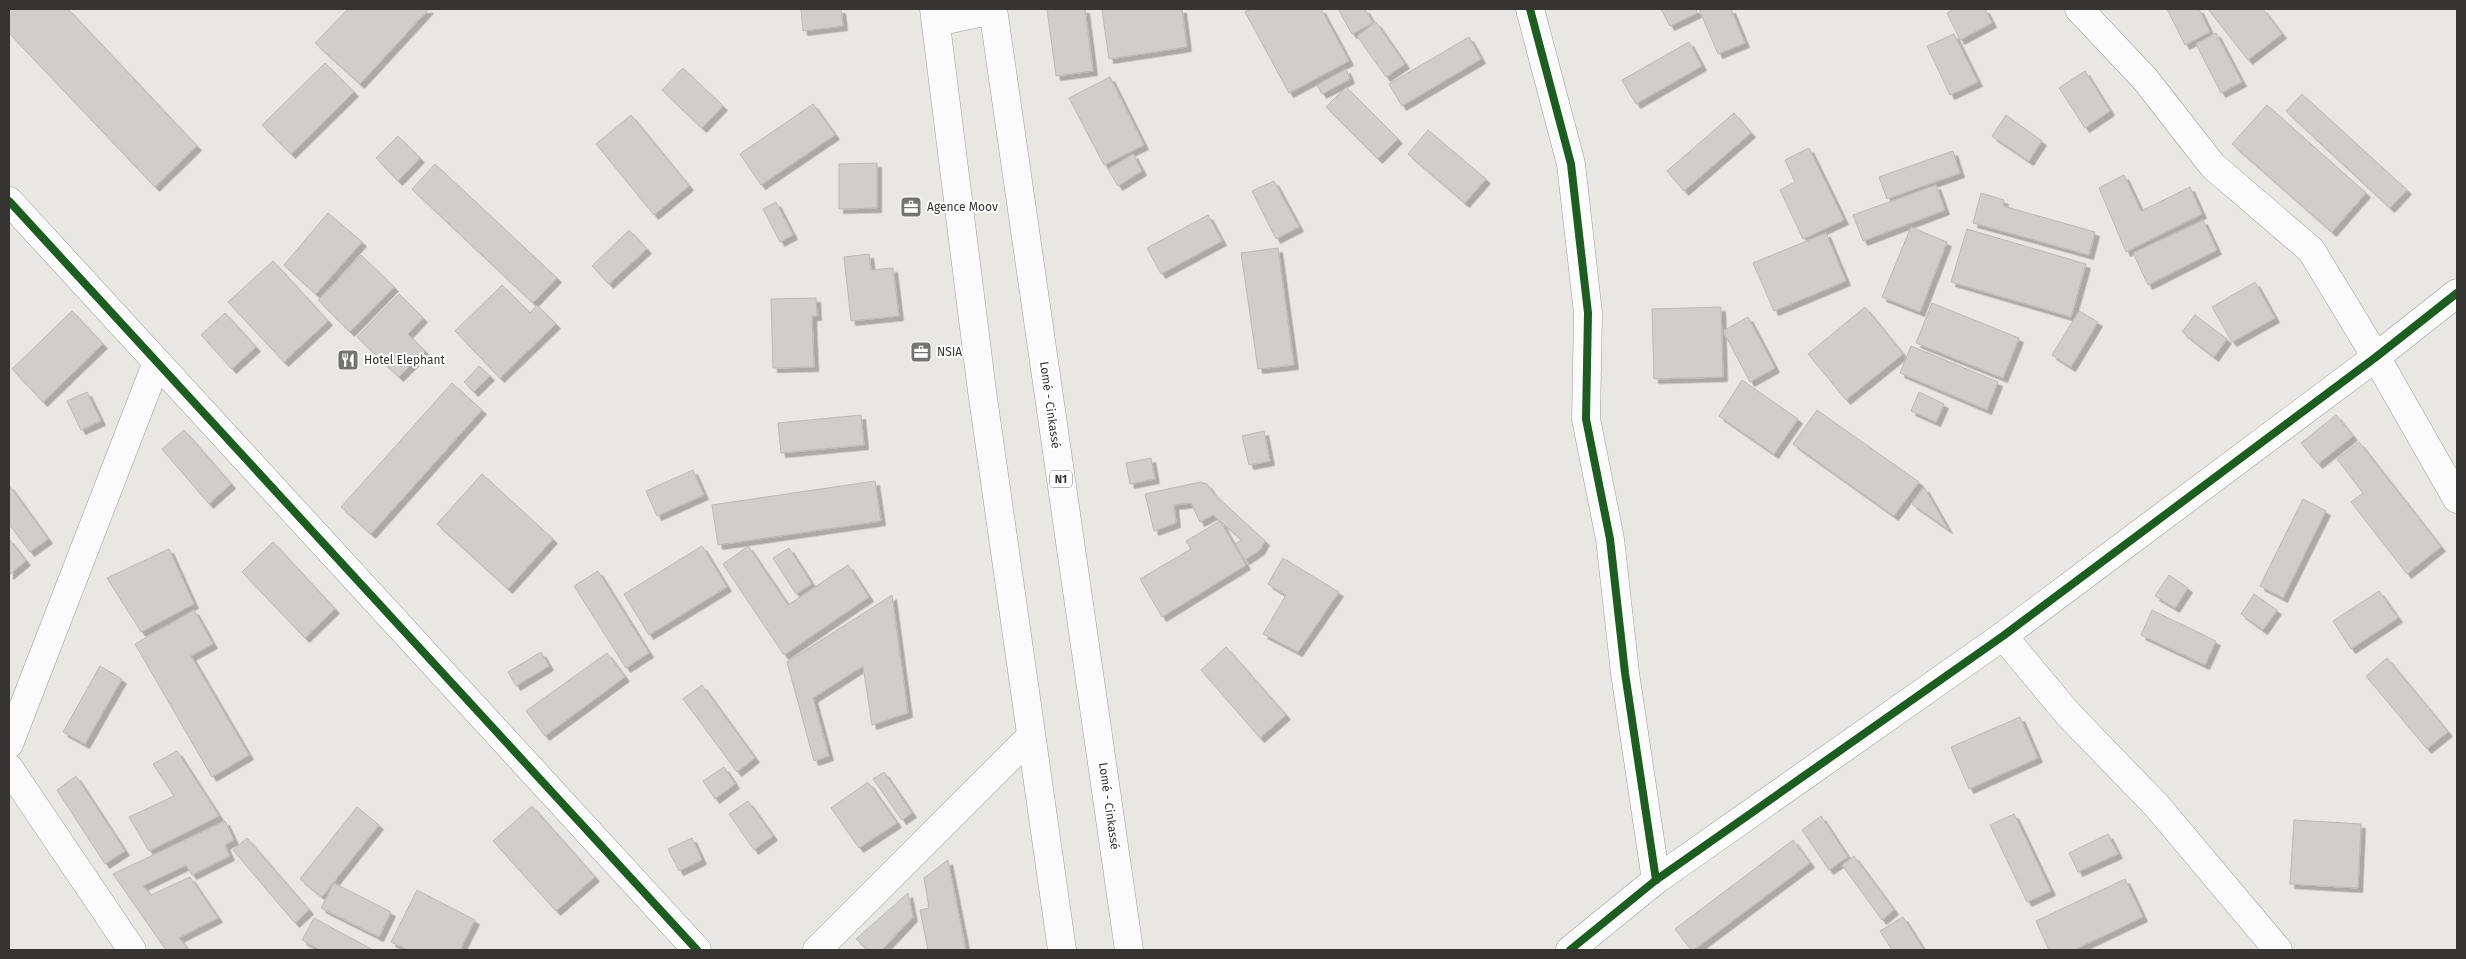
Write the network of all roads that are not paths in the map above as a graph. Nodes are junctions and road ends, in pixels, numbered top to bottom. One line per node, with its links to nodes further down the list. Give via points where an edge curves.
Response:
1 (993, 9): 4 (main road); 19 (main road, Lomé - Cinkassé / N1)
2 (1530, 9): 14 (main road, via 1571,164 1588,314 1586,419 1610,538 1625,673)
3 (2079, 9): 7 (main road, via 2145,79 2213,166 2311,250)
4 (935, 16): 11 (main road, via 982,391)
5 (9, 202): 8 (main road)
6 (2457, 293): 7 (main road)
7 (2376, 357): 9 (main road); 10 (main road)
8 (157, 362): 12 (main road); 16 (main road)
9 (2457, 499)
10 (2003, 636): 14 (main road); 21 (main road, via 2068,714 2157,806)
11 (1031, 736): 17 (main road); 18 (main road)
12 (9, 744)
13 (9, 768): 15 (main road)
14 (1656, 880): 20 (main road)
15 (132, 950)
16 (697, 950)
17 (817, 950)
18 (1062, 950)
19 (1130, 950)
20 (1570, 950)
21 (2278, 950)

